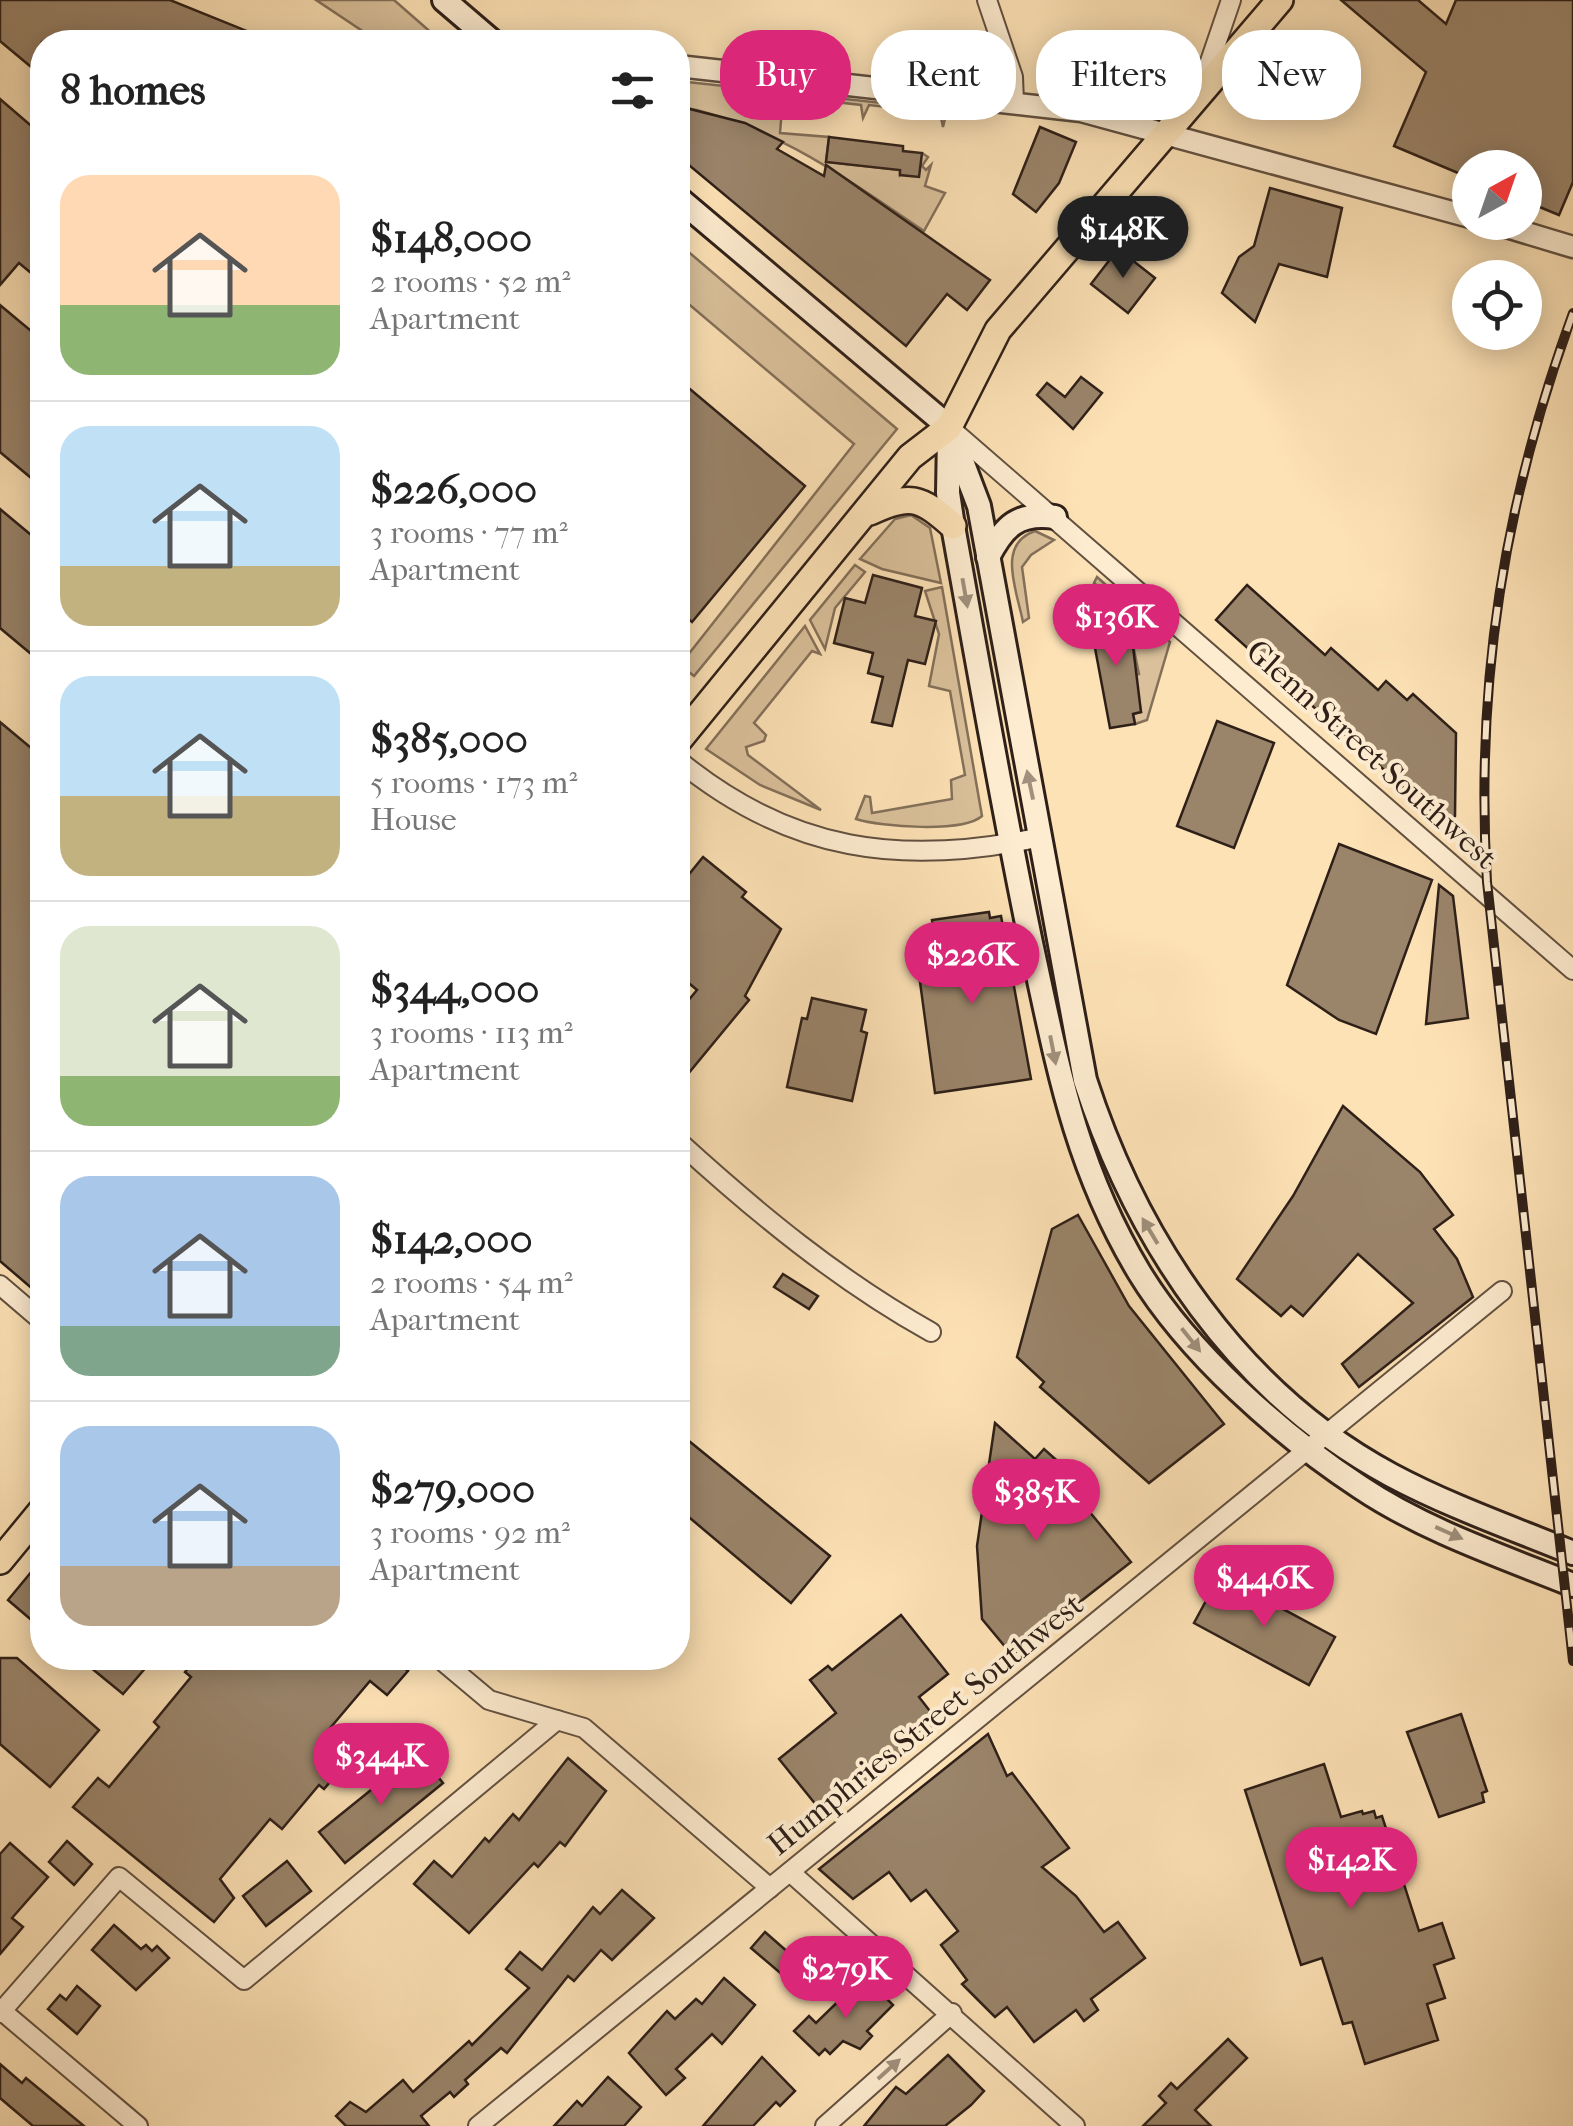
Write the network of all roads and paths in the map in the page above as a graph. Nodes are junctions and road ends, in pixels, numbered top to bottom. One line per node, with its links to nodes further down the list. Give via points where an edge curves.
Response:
1 (444, 0): 5 (main road)
2 (987, 0): 6 (street)
3 (1231, 0): 9 (street)
4 (1280, 0): 10 (main road)
5 (479, 30)
6 (998, 30)
7 (690, 67): 8 (street)
8 (871, 87)
9 (1202, 87)
10 (1202, 91)
11 (1016, 102): 13 (street)
12 (1176, 120): 13 (main road)
13 (1164, 134): 15 (street); 18 (main road, via 998,330)
14 (690, 208): 18 (main road)
15 (1452, 212)
16 (1542, 237): 17 (street)
17 (1573, 246)
18 (949, 427): 19 (main road, via 910,457); 20 (street, Glenn Street Southwest); 21 (main road); 22 (main road, via 979,506)
19 (861, 516): 21 (main road, via 913,499); 23 (main road)
20 (1055, 516): 22 (main road, via 1016,520); 27 (street, Glenn Street Southwest)
21 (953, 526): 26 (main road, one-way to 26)
22 (988, 557): 25 (main road, one-way to 22)
23 (690, 725)
24 (690, 769): 26 (street, via 742,806 834,842 930,854)
25 (1041, 837): 26 (street); 33 (main road, one-way to 25, via 1249,1366 1208,1318 1172,1268 1113,1158 1085,1080)
26 (1009, 844): 34 (main road, one-way to 34, via 1079,1149 1139,1272 1197,1349)
27 (1573, 970)
28 (690, 1153): 32 (street, via 777,1230)
29 (0, 1285): 31 (street)
30 (1502, 1292): 33 (street, Humphries Street Southwest)
31 (30, 1311)
32 (932, 1332)
33 (1328, 1436): 34 (street, Humphries Street Southwest); 36 (main road, via 1445,1502)
34 (1309, 1452): 38 (main road, one-way to 38, via 1392,1506); 41 (street, Humphries Street Southwest)
35 (30, 1525): 37 (main road)
36 (1573, 1554)
37 (0, 1561)
38 (1573, 1585)
39 (454, 1670): 40 (street, via 489,1700)
40 (557, 1720): 42 (street, via 584,1728); 43 (street, via 244,1980 119,1877)
41 (790, 1872): 42 (street, Humphries Street Southwest); 44 (street)
42 (770, 1888): 46 (street, Humphries Street Southwest)
43 (1, 2012): 45 (street)
44 (952, 2013): 47 (street, one-way to 44); 48 (street)
45 (138, 2126)
46 (478, 2126)
47 (825, 2126)
48 (1074, 2126)

